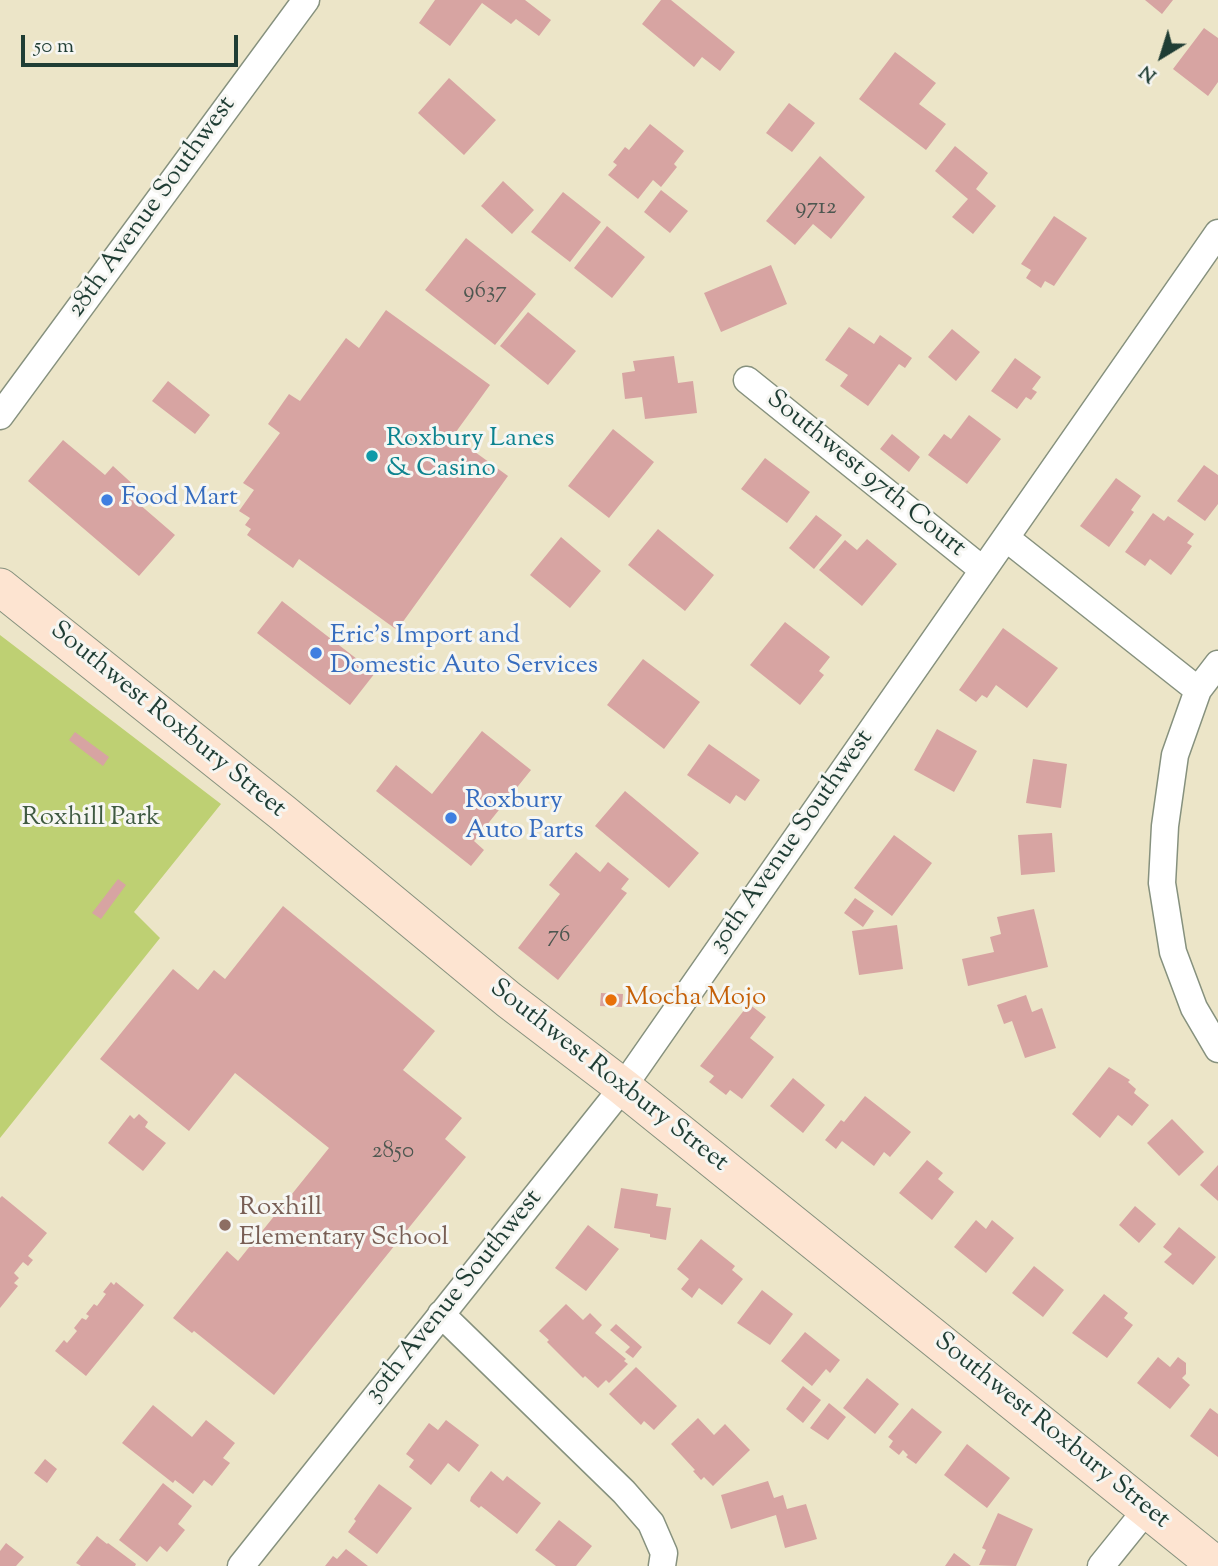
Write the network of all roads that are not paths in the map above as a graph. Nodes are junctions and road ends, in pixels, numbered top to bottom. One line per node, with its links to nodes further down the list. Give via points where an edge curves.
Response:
1 (306, 0): 4 (street, 28th Avenue Southwest)
2 (1218, 233): 5 (street, 30th Avenue Southwest)
3 (747, 380): 6 (street, Southwest 97th Court)
4 (0, 416)
5 (1006, 538): 6 (street, 30th Avenue Southwest); 9 (street)
6 (983, 570): 11 (street, 30th Avenue Southwest)
7 (0, 587): 11 (main road, Southwest Roxbury Street, via 565,1045)
8 (1218, 664): 9 (street)
9 (1198, 690): 10 (street, via 1175,755 1162,883 1172,952 1194,1008)
10 (1218, 1049)
11 (623, 1087): 12 (street, 30th Avenue Southwest); 13 (main road, Southwest Roxbury Street)
12 (441, 1314): 14 (street, via 624,1492 651,1523); 15 (street, 30th Avenue Southwest)
13 (1147, 1509): 16 (street); 17 (main road, Southwest Roxbury Street)
14 (663, 1559)
15 (240, 1566)
16 (1101, 1566)
17 (1217, 1566)

